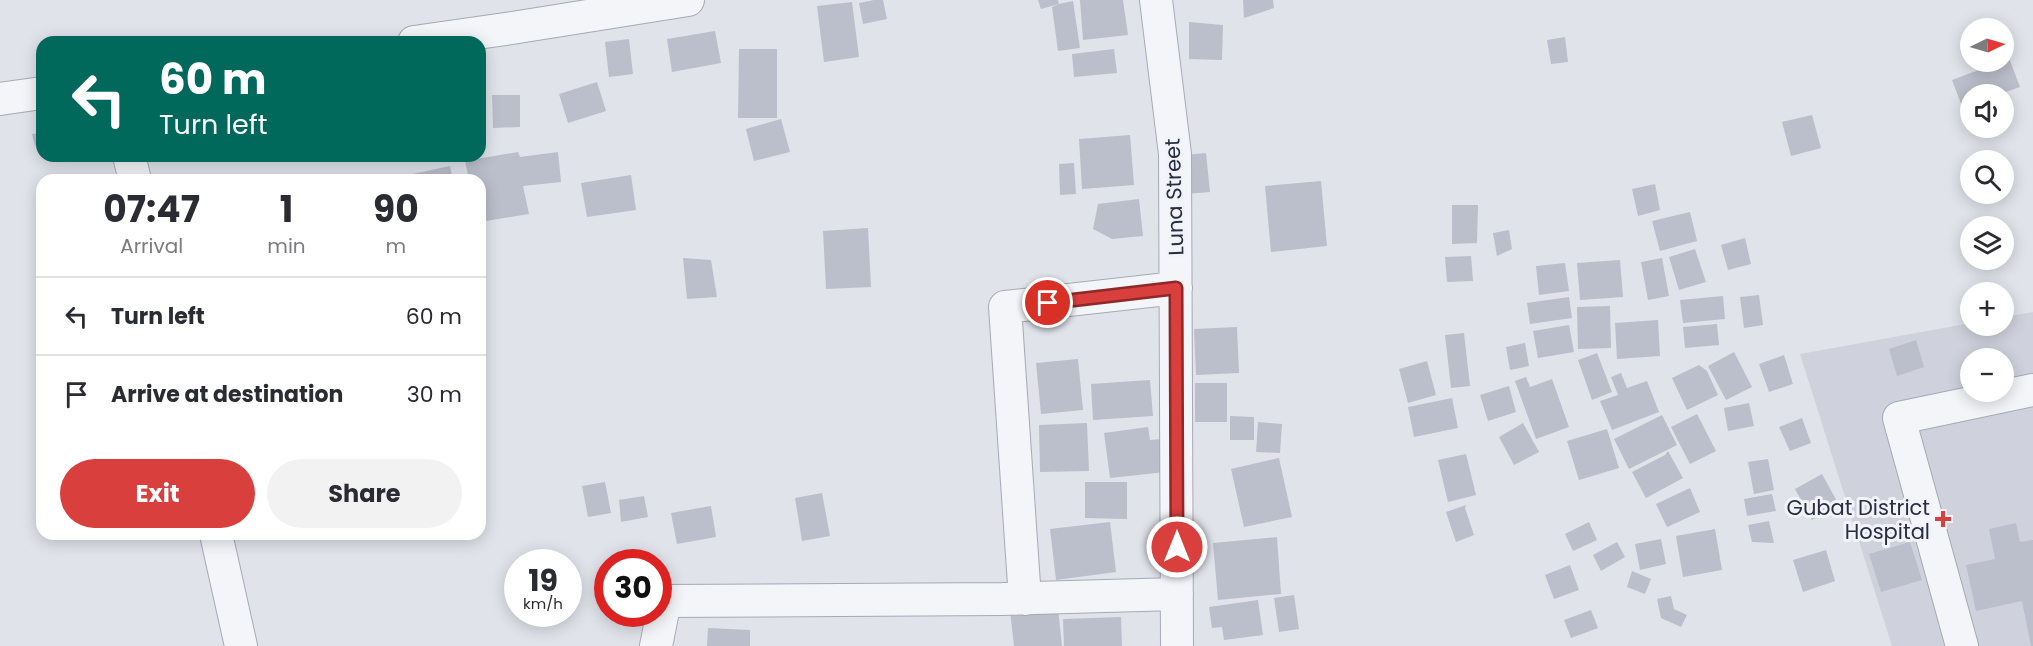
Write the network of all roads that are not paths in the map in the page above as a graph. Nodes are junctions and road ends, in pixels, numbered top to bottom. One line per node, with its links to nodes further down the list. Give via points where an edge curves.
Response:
1 (688, 0): 3 (street)
2 (1156, 0): 6 (street, Luna Street, via 1175,153)
3 (456, 36)
4 (36, 94): 5 (street)
5 (0, 99)
6 (1176, 288): 9 (street, Luna Street); 10 (street, via 1005,308)
7 (2033, 390): 14 (street, via 1899,418)
8 (217, 540): 11 (street)
9 (1177, 594): 10 (street); 13 (street, Luna Street)
10 (1025, 599): 12 (street, via 665,601)
11 (241, 646)
12 (656, 646)
13 (1177, 646)
14 (1962, 646)

